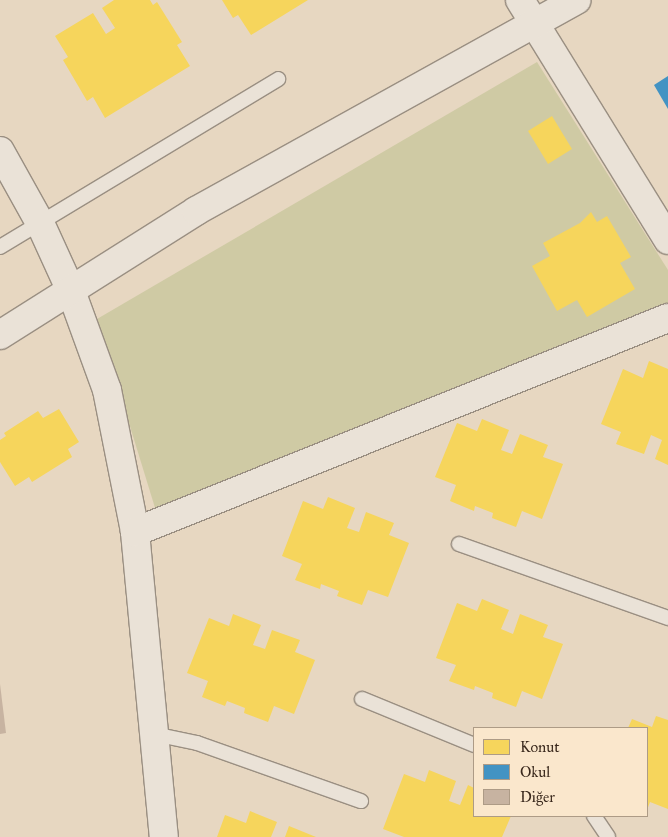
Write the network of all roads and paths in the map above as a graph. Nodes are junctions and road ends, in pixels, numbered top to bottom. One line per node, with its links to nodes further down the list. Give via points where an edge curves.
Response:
1 (520, 0): 3 (street)
2 (576, 0): 3 (street)
3 (534, 24): 7 (street); 9 (street, via 196,211)
4 (278, 79): 6 (lane)
5 (0, 151): 6 (street)
6 (40, 223): 8 (lane); 9 (street)
7 (668, 240)
8 (0, 247)
9 (71, 291): 11 (street); 12 (street, via 107,390)
10 (668, 318): 12 (street)
11 (0, 335)
12 (135, 532): 16 (street)
13 (459, 544): 14 (lane)
14 (668, 618)
15 (362, 700): 17 (lane)
16 (154, 734): 18 (lane, via 197,742); 20 (street)
17 (473, 745)
18 (361, 801)
19 (595, 817): 21 (lane)
20 (164, 837)
21 (608, 837)

